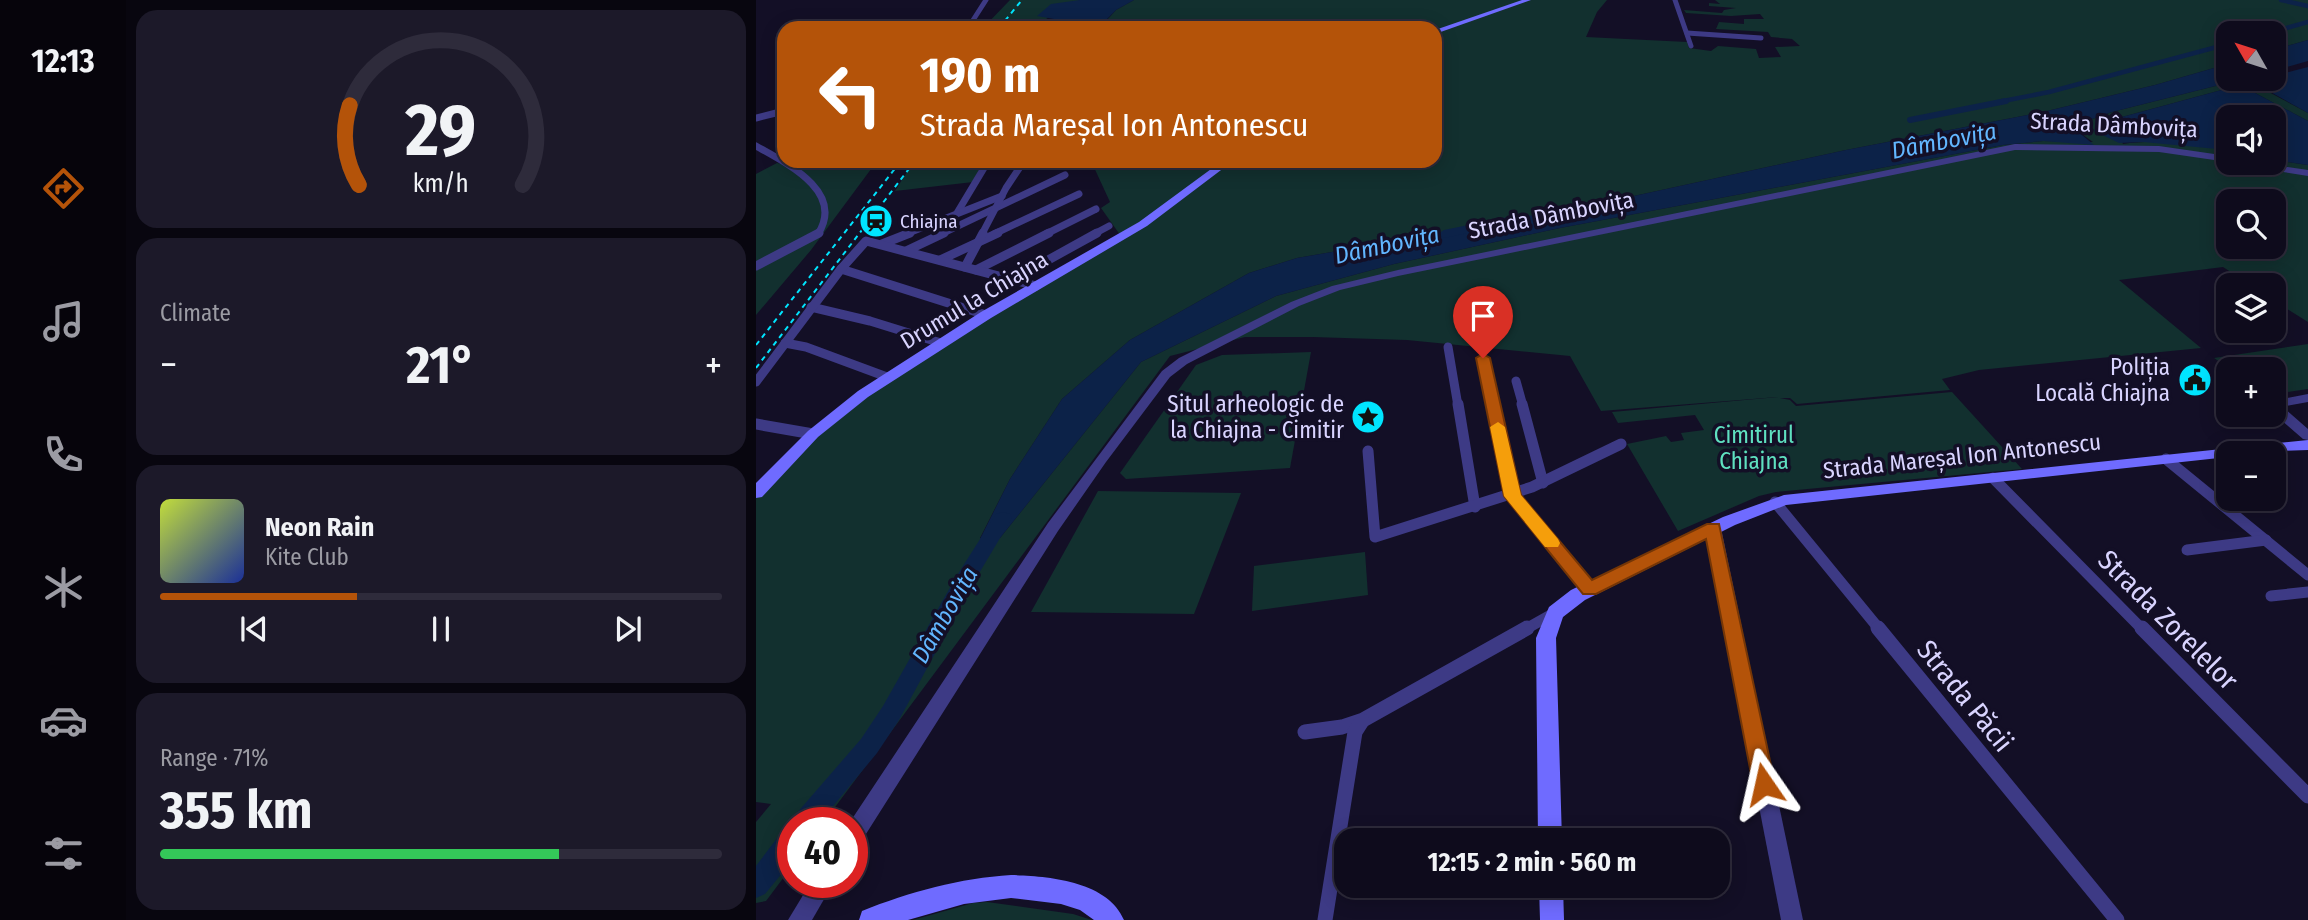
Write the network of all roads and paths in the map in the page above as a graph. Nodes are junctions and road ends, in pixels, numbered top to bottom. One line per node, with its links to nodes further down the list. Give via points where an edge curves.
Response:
1 (986, 0): 4 (street)
2 (1528, 0): 5 (main road)
3 (1675, 0): 6 (street)
4 (972, 21)
5 (1442, 31)
6 (1687, 33): 7 (street); 8 (street)
7 (1761, 38)
8 (1691, 46)
9 (777, 113): 10 (street)
10 (756, 118)
11 (756, 146): 13 (street)
12 (2216, 157): 71 (street, Strada Dâmbovița, via 2159,149 2015,147 1372,278 1285,309 1183,361 1157,385 1053,527)
13 (777, 159)
14 (791, 168): 31 (street, via 808,179 826,209 827,223 818,235)
15 (984, 168): 25 (street)
16 (1020, 168): 22 (street)
17 (1219, 168): 36 (main road, Drumul la Chiajna, via 1143,224)
18 (2286, 170): 19 (street)
19 (2308, 173)
20 (1065, 175): 23 (street)
21 (1079, 194): 27 (street)
22 (1002, 196): 23 (street); 25 (street)
23 (998, 207): 27 (street); 29 (street)
24 (1096, 209): 34 (street)
25 (957, 213): 28 (street)
26 (1109, 226): 35 (street)
27 (978, 242): 30 (street); 32 (street)
28 (882, 244): 29 (street); 33 (street, via 866,241)
29 (906, 251): 30 (street)
30 (940, 260): 32 (street)
31 (756, 266)
32 (965, 267): 34 (street)
33 (841, 269): 37 (street); 38 (street)
34 (976, 270): 35 (street)
35 (1012, 280): 36 (street)
36 (1036, 286): 38 (main road, Drumul la Chiajna)
37 (811, 307): 39 (street); 40 (street)
38 (986, 315): 40 (main road, Drumul la Chiajna)
39 (785, 343): 43 (street); 45 (street)
40 (940, 343): 43 (main road, Drumul la Chiajna)
41 (1448, 347): 59 (street)
42 (1483, 358): 57 (street)
43 (887, 377): 48 (main road, Drumul la Chiajna)
44 (1516, 381): 55 (street)
45 (756, 382)
46 (2308, 398): 49 (street, via 2281,403 2278,410)
47 (756, 424): 48 (street)
48 (813, 434): 56 (main road, Drumul la Chiajna)
49 (2308, 436)
50 (1621, 444): 55 (street)
51 (2308, 445): 53 (main road, Strada Mareșal Ion Antonescu)
52 (1368, 451): 59 (street, via 1376,537)
53 (2166, 459): 54 (main road, Strada Mareșal Ion Antonescu); 61 (street)
54 (1993, 478): 58 (main road, Strada Mareșal Ion Antonescu); 70 (street, Strada Zorelelor)
55 (1544, 483): 57 (street)
56 (756, 493)
57 (1513, 496): 59 (street); 64 (street)
58 (1775, 502): 60 (main road, Strada Mareșal Ion Antonescu); 81 (street, Strada Păcii)
59 (1475, 508)
60 (1713, 528): 64 (main road, Strada Mareșal Ion Antonescu); 80 (street)
61 (2266, 540): 62 (street); 63 (street)
62 (2188, 550)
63 (2308, 575)
64 (1590, 589): 67 (main road, Strada Mareșal Ion Antonescu)
65 (2308, 592): 66 (street)
66 (2271, 596)
67 (1552, 620): 68 (street); 72 (main road)
68 (1363, 720): 69 (street); 78 (street, via 1355,732)
69 (1304, 732)
70 (2308, 796)
71 (868, 813)
72 (1550, 828)
73 (813, 898): 75 (street)
74 (1551, 898): 79 (main road)
75 (799, 920)
76 (871, 920): 77 (main road, via 953,893 1003,885 1073,896 1098,907)
77 (1112, 920)
78 (1325, 920)
79 (1552, 920)
80 (1792, 920)
81 (2117, 920)

